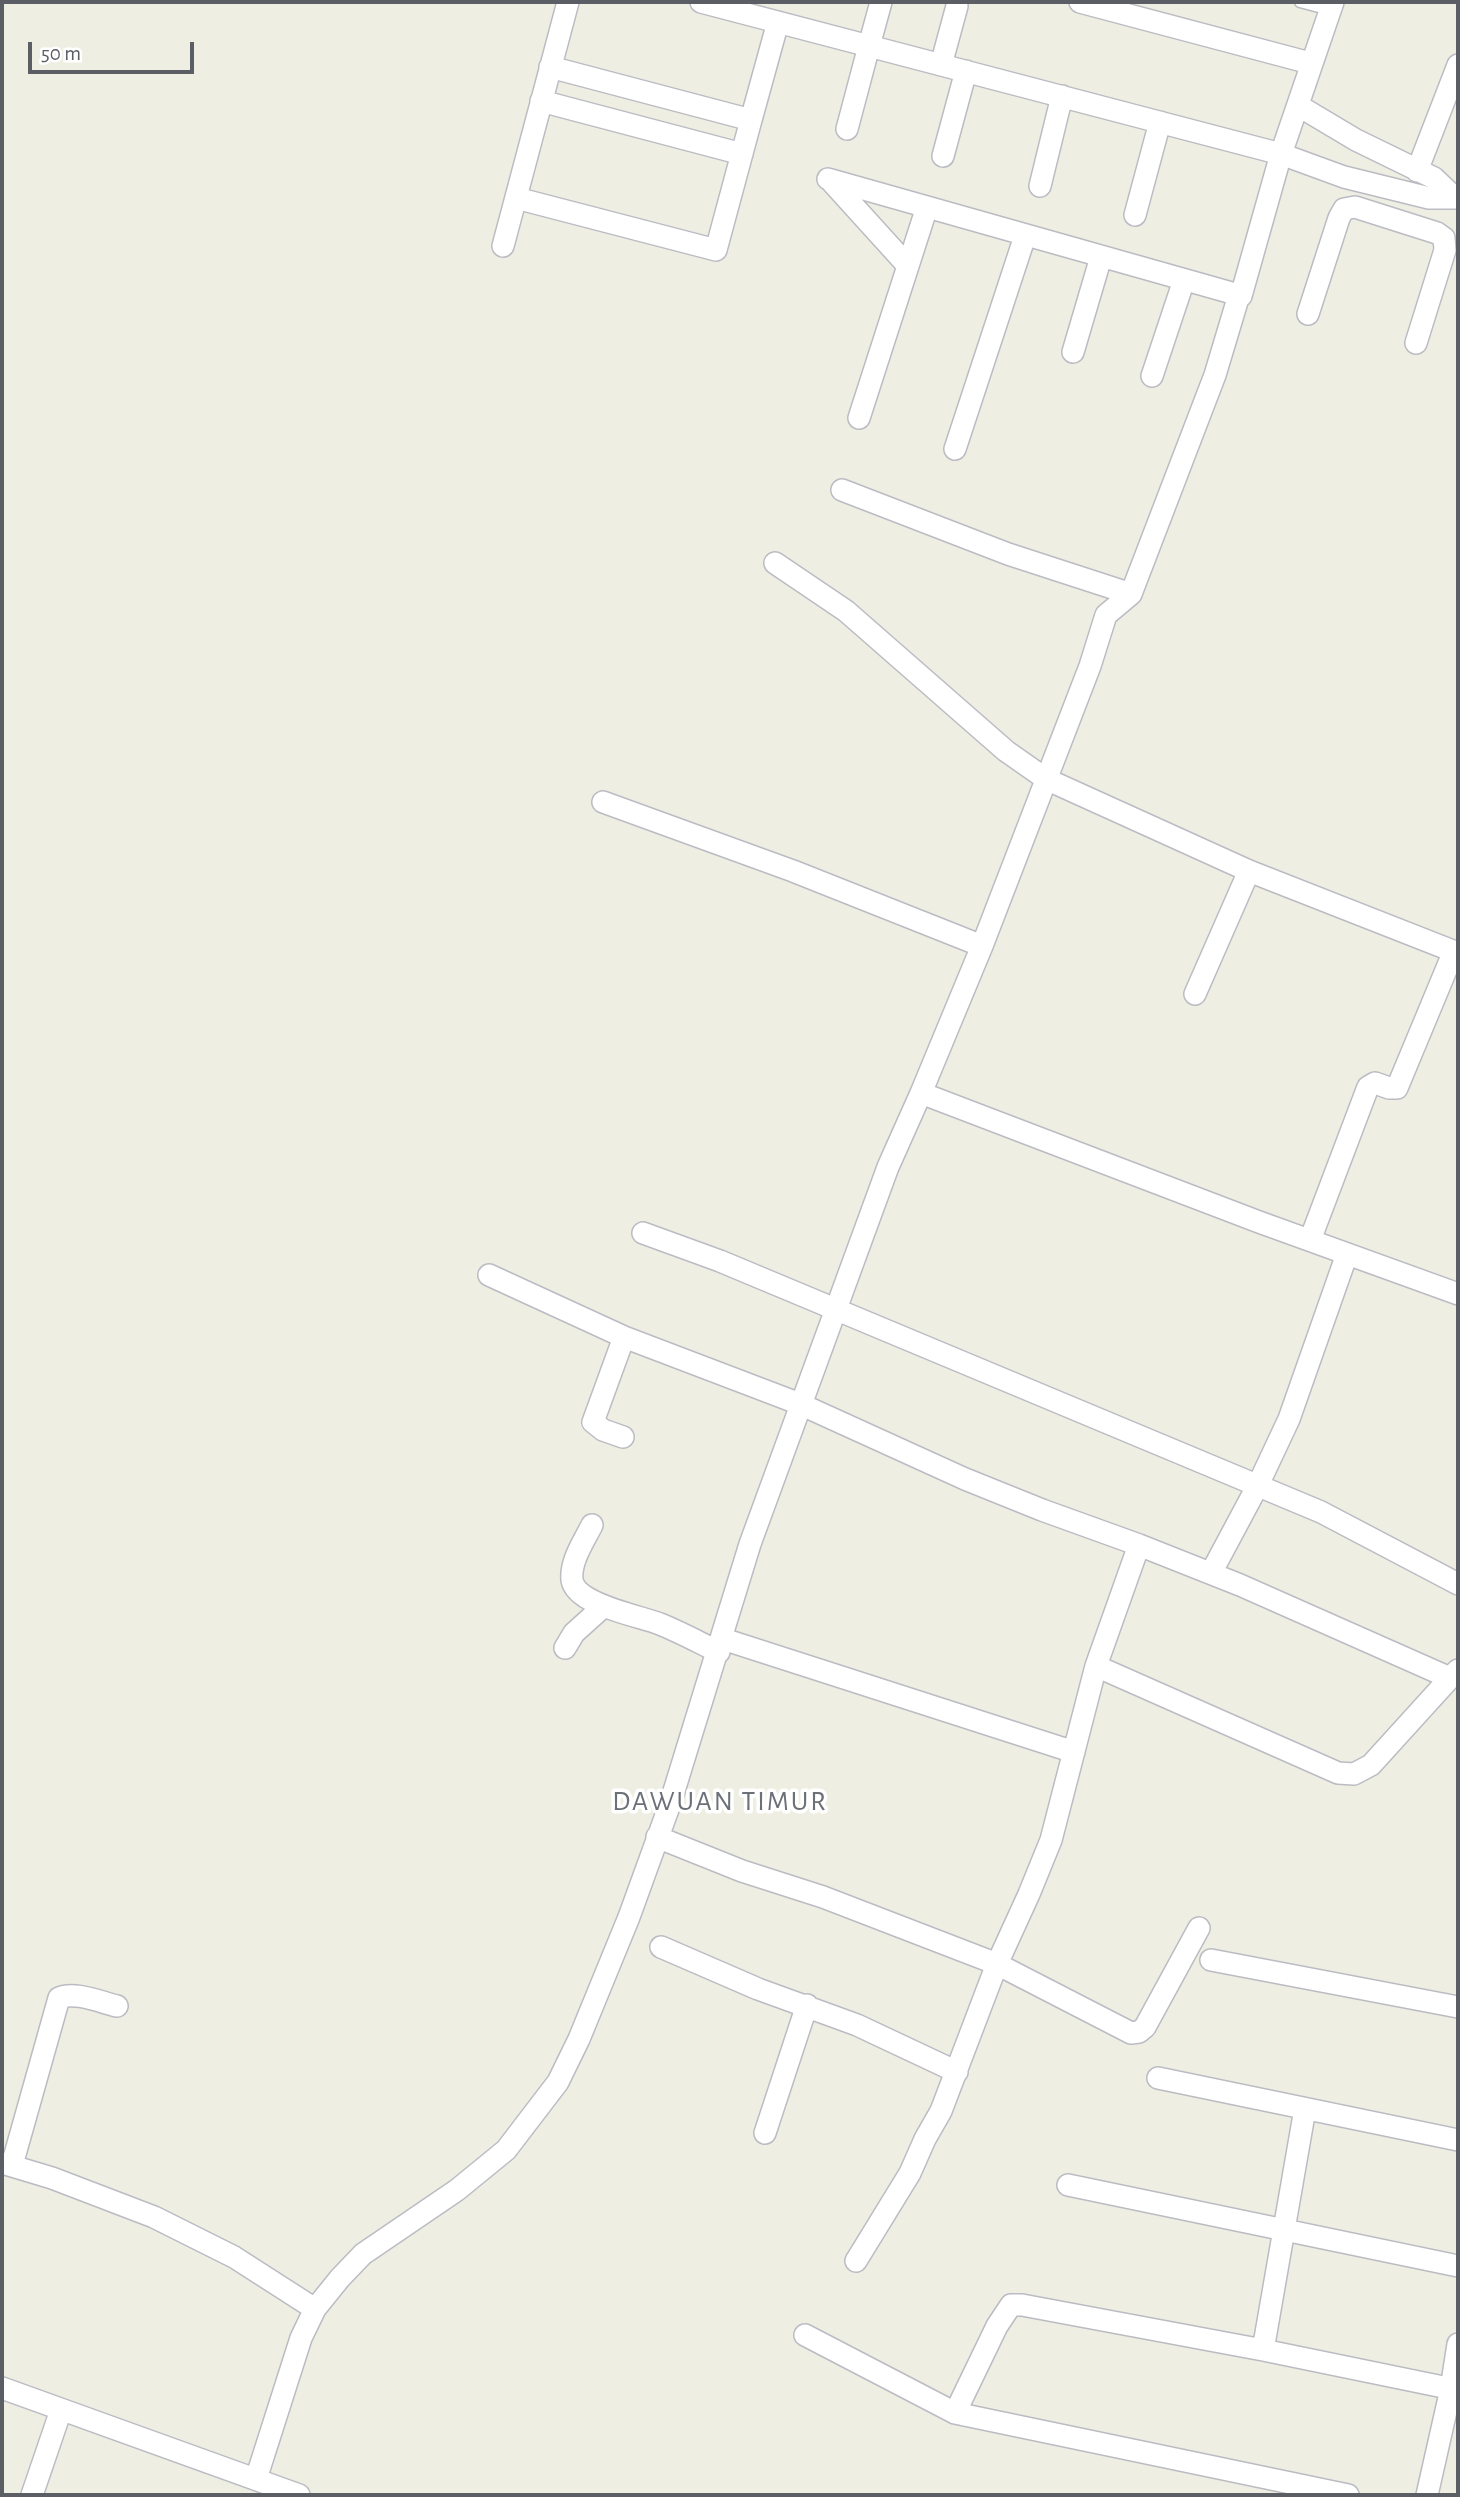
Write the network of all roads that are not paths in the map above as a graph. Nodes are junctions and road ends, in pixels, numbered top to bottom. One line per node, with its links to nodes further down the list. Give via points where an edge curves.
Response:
1 (568, 2): 13 (street)
2 (701, 2): 8 (street)
3 (881, 2): 9 (street)
4 (1080, 2): 10 (street)
5 (1300, 2): 7 (lane)
6 (957, 3): 11 (street)
7 (1331, 6): 10 (street)
8 (778, 22): 9 (street); 18 (street)
9 (869, 46): 11 (street); 20 (street)
10 (1310, 63): 17 (street)
11 (941, 65): 14 (street)
12 (1458, 65): 25 (street)
13 (550, 67): 16 (street); 18 (street)
14 (966, 71): 15 (street); 24 (street)
15 (1062, 96): 19 (street); 27 (street)
16 (541, 101): 22 (street); 28 (street)
17 (1299, 106): 21 (street); 23 (street)
18 (751, 120): 22 (street)
19 (1160, 122): 23 (street); 32 (street)
20 (847, 128)
21 (1356, 140): 25 (street); 26 (street)
22 (742, 153): 28 (street, via 716,250)
23 (1281, 154): 26 (street); 39 (street)
24 (943, 156)
25 (1418, 171): 30 (street, via 1434,178)
26 (1344, 177): 29 (street)
27 (1040, 186)
28 (516, 198): 35 (street)
29 (1429, 198): 30 (street); 33 (street)
30 (1456, 198)
31 (927, 207): 34 (street); 37 (street); 37 (street, via 828,178)
32 (1135, 215)
33 (1419, 228): 40 (street, via 1355,207 1344,209); 41 (street, via 1444,238 1446,250)
34 (1025, 236): 36 (street); 45 (street)
35 (503, 246)
36 (1101, 257): 38 (street); 42 (street)
37 (908, 266): 44 (street)
38 (1184, 280): 39 (street); 43 (street)
39 (1239, 295): 48 (street, via 1214,375)
40 (1308, 314)
41 (1416, 344)
42 (1073, 352)
43 (1152, 376)
44 (859, 418)
45 (955, 449)
46 (842, 490): 48 (street, via 1008,554)
47 (775, 563): 49 (street, via 846,611 1006,751)
48 (1131, 594): 49 (street, via 1106,615)
49 (1046, 779): 51 (street); 52 (street)
50 (603, 802): 52 (street, via 793,870)
51 (1249, 870): 53 (street); 54 (street)
52 (982, 946): 55 (street)
53 (1456, 952): 57 (street, via 1397,1088 1375,1083 1368,1087)
54 (1195, 994)
55 (921, 1093): 57 (street); 61 (street)
56 (643, 1233): 61 (street)
57 (1310, 1240): 58 (street)
58 (1347, 1254): 60 (street); 65 (street, via 1289,1419)
59 (489, 1275): 62 (street)
60 (1458, 1294)
61 (835, 1308): 63 (street); 65 (street)
62 (624, 1336): 63 (street); 64 (street, via 593,1422)
63 (800, 1404): 67 (street, via 965,1479); 71 (street, via 750,1545)
64 (623, 1437)
65 (1258, 1485): 68 (street); 69 (street, via 1321,1512)
66 (592, 1525): 70 (street, via 572,1567 572,1583 581,1594)
67 (1139, 1545): 68 (street); 73 (street)
68 (1210, 1573): 74 (street)
69 (1458, 1584)
70 (604, 1606): 71 (street); 72 (street, via 573,1633)
71 (721, 1646): 75 (street); 76 (street)
72 (565, 1648)
73 (1096, 1666): 74 (street, via 1338,1773 1354,1774 1371,1765); 75 (street)
74 (1454, 1674)
75 (1074, 1752): 80 (street, via 1051,1840)
76 (657, 1837): 80 (street); 94 (street, via 579,2039 558,2082 522,2132 489,2166 363,2255)
77 (1199, 1928): 80 (street, via 1139,2032 1125,2031)
78 (661, 1947): 81 (street)
79 (1210, 1960): 83 (street)
80 (997, 1964): 84 (street)
81 (807, 2005): 84 (street); 87 (street)
82 (117, 2006): 89 (street, via 74,1996 59,1998)
83 (1458, 2007)
84 (957, 2072): 92 (street, via 910,2173)
85 (1158, 2078): 86 (street)
86 (1305, 2109): 88 (street); 91 (street)
87 (765, 2133)
88 (1458, 2140)
89 (7, 2164): 94 (street, via 187,2232)
90 (1068, 2185): 91 (street)
91 (1283, 2231): 93 (street); 97 (street)
92 (856, 2261)
93 (1458, 2266)
94 (315, 2309): 102 (street, via 280,2398)
95 (806, 2335): 101 (street)
96 (1458, 2344): 99 (street)
97 (1263, 2350): 99 (street); 101 (street, via 1011,2305)
98 (2, 2388): 100 (street)
99 (1455, 2390): 106 (street)
100 (61, 2410): 102 (street); 103 (street)
101 (955, 2413): 105 (street)
102 (257, 2479): 104 (street)
103 (32, 2495)
104 (299, 2495)
105 (1348, 2495)
106 (1427, 2495)

